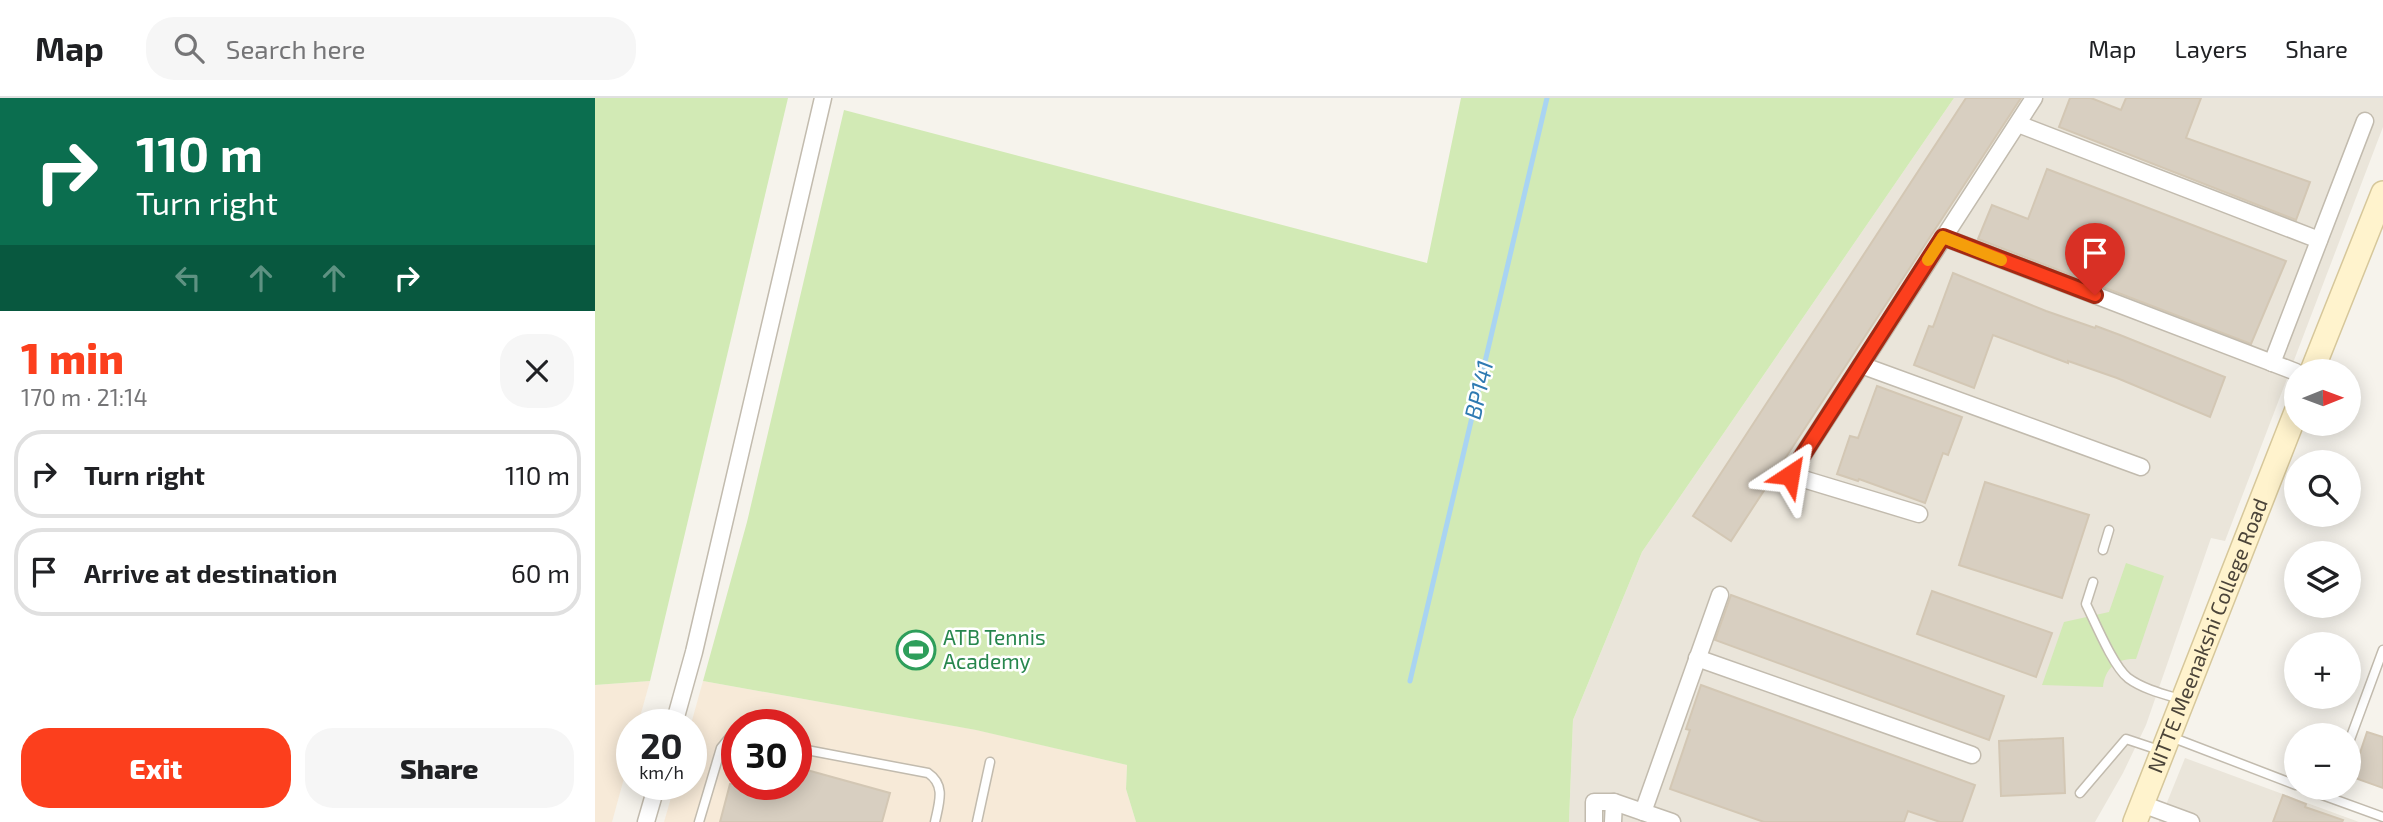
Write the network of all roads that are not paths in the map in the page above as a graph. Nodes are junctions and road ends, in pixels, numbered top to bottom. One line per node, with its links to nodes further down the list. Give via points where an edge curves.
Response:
1 (823, 98): 22 (street)
2 (2034, 98): 4 (street)
3 (2365, 121): 7 (street)
4 (2018, 124): 6 (street); 7 (street)
5 (2383, 193): 8 (street)
6 (1943, 237): 9 (street); 10 (street)
7 (2319, 240): 9 (street)
8 (2317, 359)
9 (2272, 363): 11 (street)
10 (1861, 365): 13 (street); 14 (street, via 1790,475)
11 (2284, 368)
12 (2286, 436): 21 (street, NITTE Meenakshi College Road)
13 (2141, 467)
14 (1919, 514)
15 (2109, 530): 16 (lane)
16 (2103, 550)
17 (2092, 582): 21 (lane, via 2086,604 2127,677)
18 (1720, 595): 20 (street)
19 (2383, 651): 23 (lane)
20 (1697, 658): 27 (street); 34 (street)
21 (2182, 700): 24 (street, NITTE Meenakshi College Road)
22 (678, 709)
23 (2356, 723)
24 (2164, 743): 29 (lane); 30 (lane, via 2126,739); 35 (street, NITTE Meenakshi College Road)
25 (721, 748): 38 (lane)
26 (812, 751): 39 (lane, via 928,773 940,788)
27 (1972, 755)
28 (990, 762): 40 (lane)
29 (2284, 781)
30 (2080, 793)
31 (652, 800): 37 (street)
32 (2336, 800): 36 (lane)
33 (1613, 802): 34 (street); 41 (street, via 1594,802); 42 (street)
34 (1643, 812): 43 (street)
35 (2138, 813): 44 (street)
36 (2383, 817)
37 (646, 822)
38 (699, 822)
39 (935, 822)
40 (977, 822)
41 (1594, 822)
42 (1613, 822)
43 (1672, 822)
44 (2191, 822)

